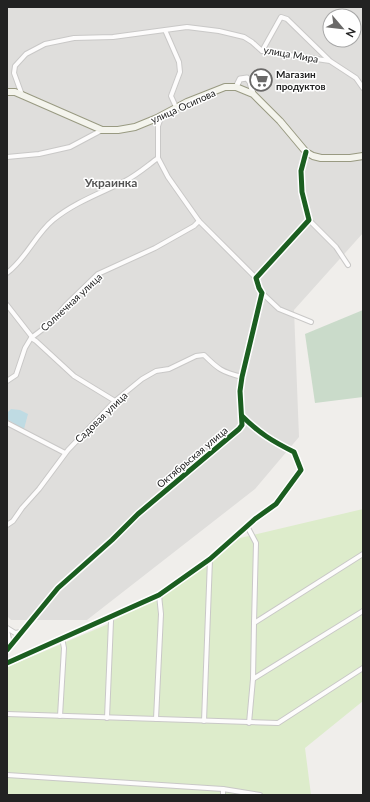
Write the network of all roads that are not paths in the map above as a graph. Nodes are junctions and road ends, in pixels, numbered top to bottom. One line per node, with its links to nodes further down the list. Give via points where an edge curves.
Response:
1 (165, 30): 2 (street, улица Мира, via 188,27 219,31 244,37); 8 (street, улица Мира, via 113,37 74,38 45,44 26,54 15,66 14,73); 9 (street, via 179,62 180,72 171,96)
2 (262, 51): 3 (street, улица Мира); 3 (street, via 281,17 287,19)
3 (330, 60): 5 (street, улица Мира, via 356,78)
4 (236, 87): 7 (main road); 7 (street, via 240,79 247,78); 9 (main road, улица Осипова, via 225,88)
5 (363, 88)
6 (7, 92): 8 (main road, улица Осипова)
7 (253, 94): 12 (main road)
8 (22, 95): 11 (main road, улица Осипова)
9 (176, 107): 10 (main road, улица Осипова)
10 (162, 115): 11 (main road, улица Осипова, via 135,127); 15 (street, via 158,126)
11 (102, 130): 14 (street, via 70,147 39,154)
12 (306, 152): 13 (main road, via 322,158); 16 (street, via 301,171 302,192)
13 (363, 156)
14 (7, 157)
15 (158, 158): 17 (street); 19 (street, via 127,180 72,207 52,221 15,267)
16 (309, 220): 18 (street, via 336,247); 20 (street)
17 (199, 221): 20 (street); 24 (street, Солнечная улица, via 155,248 98,274 51,323)
18 (348, 265)
19 (7, 273)
20 (256, 278): 21 (street)
21 (262, 293): 23 (street, via 279,309); 25 (street, Октябрьская улица)
22 (7, 305): 24 (street)
23 (311, 322)
24 (31, 338): 26 (street, Солнечная улица, via 16,375); 27 (street, via 74,376)
25 (242, 377): 27 (street, Садовая улица, via 217,368 204,355 196,356 170,369 156,371); 28 (street, Октябрьская улица)
26 (7, 381)
27 (115, 401): 30 (street, Садовая улица)
28 (242, 416): 32 (street, via 258,432 294,452 301,470 276,504); 40 (street, Октябрьская улица, via 242,425 239,429 138,514 58,588)
29 (7, 423): 30 (street)
30 (66, 453): 31 (street, Садовая улица, via 13,521)
31 (7, 525)
32 (247, 526): 34 (street); 38 (street, via 256,543)
33 (363, 554): 38 (street)
34 (210, 559): 35 (street); 51 (street)
35 (159, 595): 37 (street); 50 (street)
36 (363, 611): 46 (street)
37 (112, 616): 41 (street); 49 (street)
38 (254, 623): 46 (street)
39 (7, 629): 40 (street, via 15,633); 42 (street)
40 (21, 632): 42 (street, Октябрьская улица)
41 (62, 638): 44 (street); 48 (street, via 64,648)
42 (10, 644): 43 (street, Октябрьская улица)
43 (7, 650)
44 (7, 663)
45 (363, 668): 52 (street, via 278,723)
46 (253, 679): 52 (street)
47 (7, 714): 48 (street)
48 (60, 716): 49 (street)
49 (107, 718): 50 (street)
50 (156, 719): 51 (street)
51 (204, 721): 52 (street)
52 (249, 722)
53 (7, 775): 54 (street)
54 (223, 789): 55 (street); 56 (street)
55 (223, 795)
56 (260, 795)

